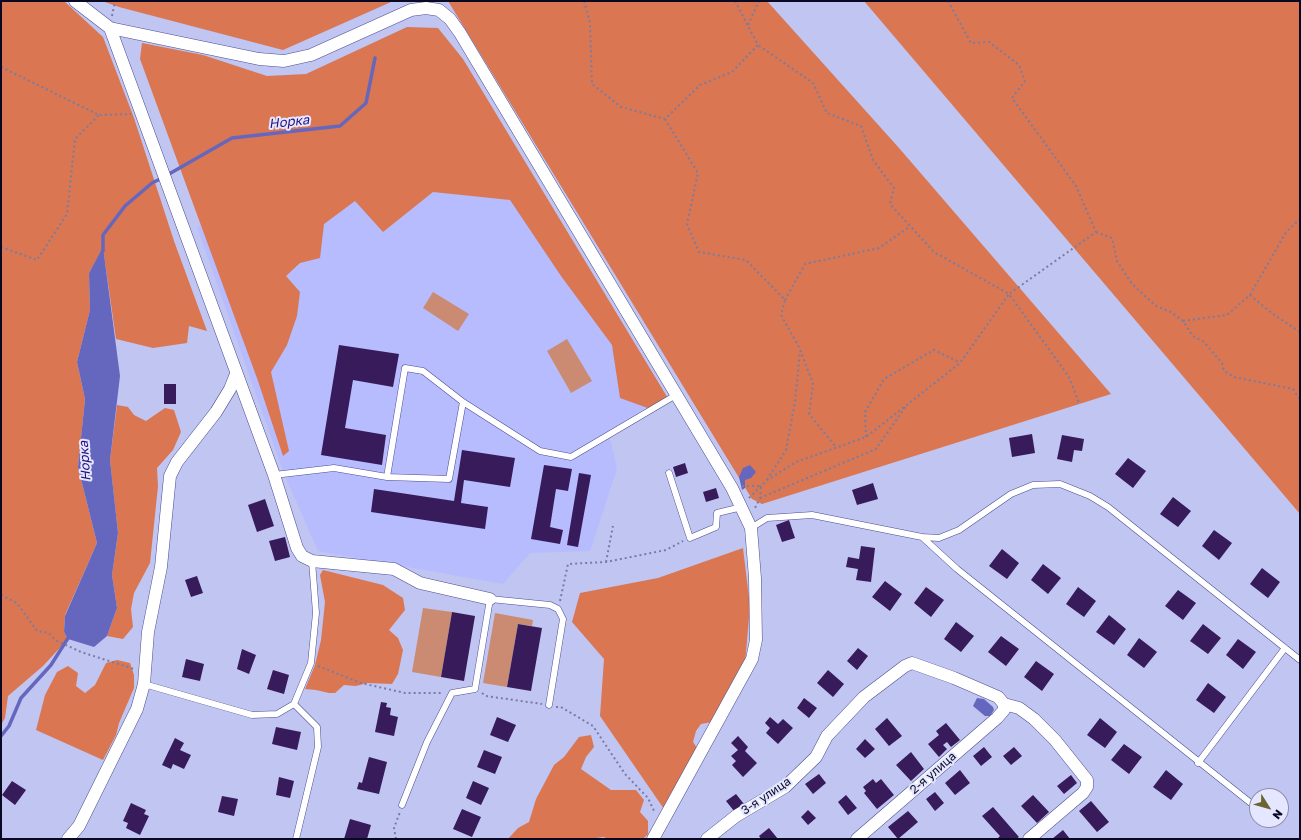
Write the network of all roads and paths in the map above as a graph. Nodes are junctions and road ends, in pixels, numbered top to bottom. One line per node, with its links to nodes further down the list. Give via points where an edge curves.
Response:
1 (75, 1): 7 (street)
2 (584, 1): 12 (path, via 590,22 592,84 621,107)
3 (735, 1): 6 (path)
4 (759, 1): 6 (path)
5 (948, 1): 15 (path, via 970,44 989,42 1019,65 1025,81 1012,98 1076,186)
6 (748, 25): 8 (path)
7 (110, 28): 10 (street); 25 (street, via 259,59 284,61 311,55 411,10 439,10 450,19 460,33)
8 (758, 45): 12 (path, via 732,72 700,86); 14 (path, via 813,83 827,113 861,126 873,160 894,188 890,204)
9 (1, 67): 11 (path)
10 (140, 113): 11 (path); 24 (street)
11 (99, 115): 16 (path, via 74,139 67,214 37,260)
12 (665, 119): 19 (path, via 698,173 687,224 699,252 746,260)
13 (1300, 219): 18 (path, via 1286,232)
14 (910, 226): 17 (path, via 934,252); 19 (path, via 879,248 804,264)
15 (1096, 232): 17 (path); 20 (path, via 1112,238 1117,260 1132,284 1156,306 1171,312)
16 (1, 247)
17 (1009, 294): 23 (path); 29 (path, via 1069,377)
18 (1250, 296): 20 (path, via 1227,315); 21 (path)
19 (785, 300): 22 (path, via 781,315)
20 (1183, 321): 26 (path, via 1193,336 1204,342 1222,363 1224,371 1234,377 1293,389)
21 (1300, 332)
22 (800, 349): 31 (path, via 813,384 809,414); 35 (path, via 795,402 786,450)
23 (960, 362): 28 (path); 30 (path, via 934,350 884,379 865,412)
24 (236, 374): 33 (street); 52 (street, via 216,412 177,462 170,476 161,567 148,632)
25 (676, 395): 27 (lane, via 571,457 540,451); 39 (street)
26 (1300, 400)
27 (463, 402): 34 (lane, via 449,479); 34 (lane, via 423,371 405,368)
28 (908, 403): 30 (path); 38 (path, via 876,449)
29 (1079, 403)
30 (866, 437): 31 (path)
31 (836, 448): 35 (path, via 796,462)
32 (669, 473): 43 (lane)
33 (274, 475): 34 (lane, via 334,468); 44 (street, via 297,548 302,556)
34 (387, 477)
35 (766, 481): 37 (path)
36 (746, 485): 37 (path)
37 (761, 486): 38 (path); 39 (path)
38 (760, 498): 40 (path)
39 (742, 507): 40 (street); 43 (lane, via 717,513 716,527)
40 (749, 525): 42 (lane, via 767,518 812,515); 61 (street, via 755,578 756,640 752,659)
41 (613, 526): 45 (path)
42 (922, 537): 49 (lane, via 939,538 958,530 1011,494 1033,485 1060,484 1090,496 1108,507); 58 (lane, via 957,569)
43 (690, 538): 45 (path, via 666,550)
44 (312, 561): 47 (street, via 394,569 420,583); 51 (lane, via 316,613)
45 (606, 562): 48 (path, via 568,564)
46 (1, 595): 52 (path, via 17,603 37,631 49,633 55,640)
47 (490, 599): 48 (lane, via 550,605); 53 (lane)
48 (558, 609): 57 (lane, via 563,619)
49 (1285, 648): 50 (lane); 58 (lane)
50 (1300, 660)
51 (311, 663): 54 (path, via 361,683 405,693); 55 (lane)
52 (144, 678): 55 (lane, via 252,715 277,714); 62 (street, via 137,709 79,826)
53 (475, 689): 54 (lane); 57 (path, via 486,696)
54 (452, 693): 60 (lane, via 427,742)
55 (294, 704): 63 (lane, via 316,727 318,747)
56 (1004, 704): 66 (street, 3-я улица, via 998,697 921,665 912,663 905,666 864,697 827,736 816,757 785,787 736,816); 67 (street, 2-я улица, via 1004,710 997,718); 68 (street, via 1018,708 1034,719 1055,740 1087,780 1087,787 1083,793)
57 (550, 705): 61 (path, via 561,707 593,726 625,774 648,798)
58 (1198, 763): 59 (lane)
59 (1249, 802)
60 (402, 805): 64 (path, via 394,828)
61 (660, 825): 65 (street)
62 (68, 839)
63 (296, 839)
64 (396, 839)
65 (653, 839)
66 (707, 839)
67 (858, 839)
68 (1029, 839)

